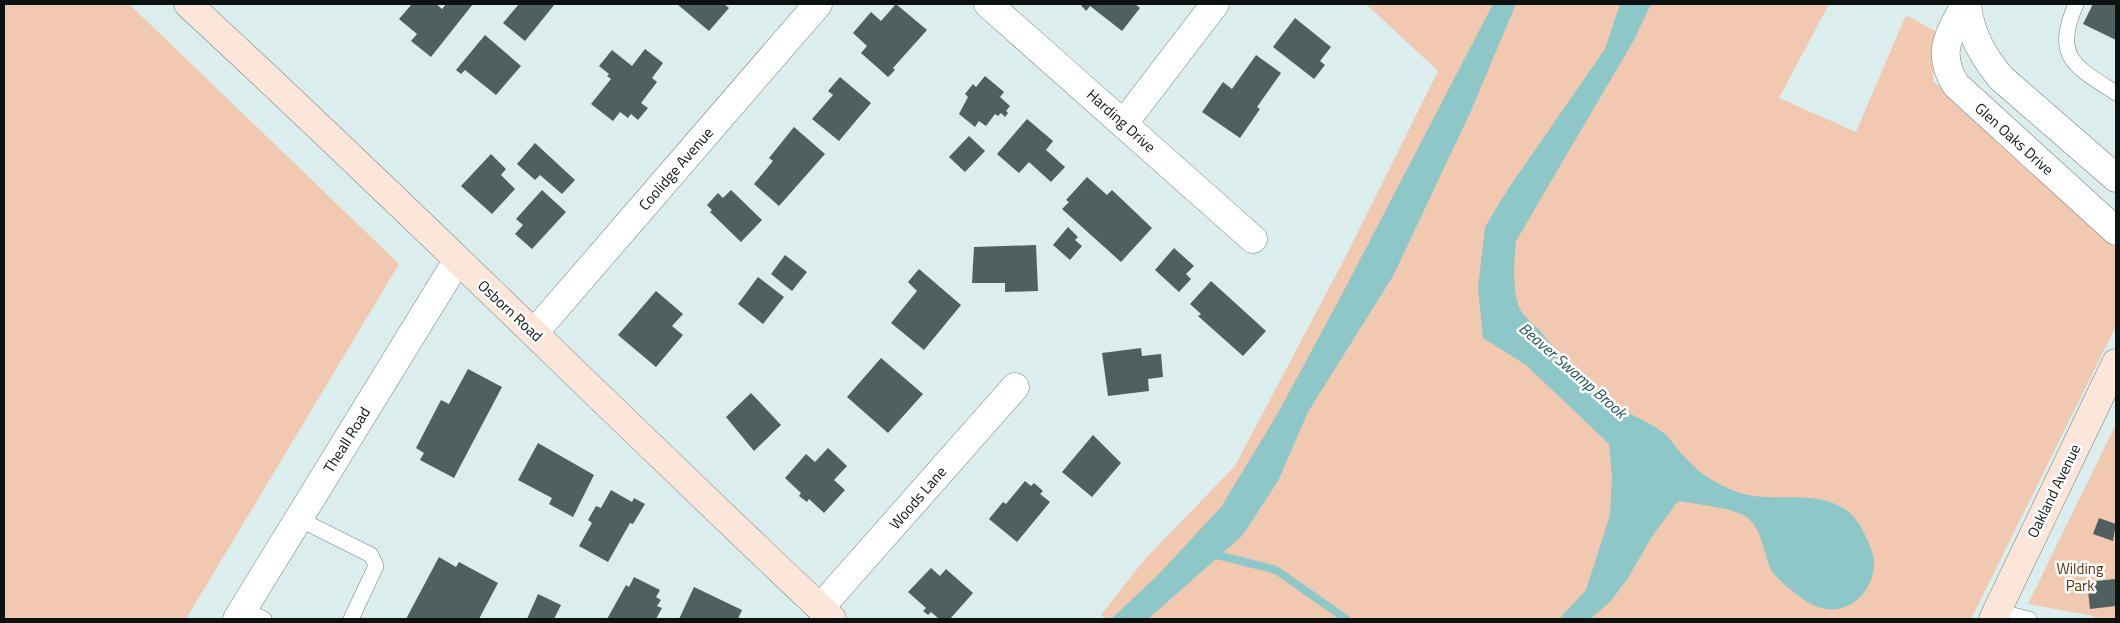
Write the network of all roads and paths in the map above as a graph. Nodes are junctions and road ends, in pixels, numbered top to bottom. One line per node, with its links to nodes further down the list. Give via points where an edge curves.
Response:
1 (188, 4): 12 (street, Osborn Road, via 321,126)
2 (818, 4): 13 (street, Coolidge Avenue)
3 (988, 4): 8 (street, Harding Drive)
4 (1215, 4): 8 (street)
5 (1966, 4): 9 (street, via 1976,42 1996,72); 10 (street, Glen Oaks Drive, via 1944,50 1948,71 1956,84)
6 (2076, 4): 7 (lane, via 2066,26 2065,45 2079,69)
7 (2116, 93)
8 (1124, 123): 11 (street, Harding Drive)
9 (2116, 178)
10 (2116, 231)
11 (1254, 239)
12 (457, 261): 13 (street, Osborn Road); 16 (street, Theall Road)
13 (534, 334): 17 (street, Osborn Road)
14 (2116, 363): 18 (street, Oakland Avenue)
15 (1014, 387): 17 (street, Woods Lane)
16 (299, 519): 19 (street, Theall Road); 20 (lane, via 371,555 376,566)
17 (826, 614)
18 (1995, 615): 21 (lane)
19 (248, 616)
20 (351, 619)
21 (2029, 619)

